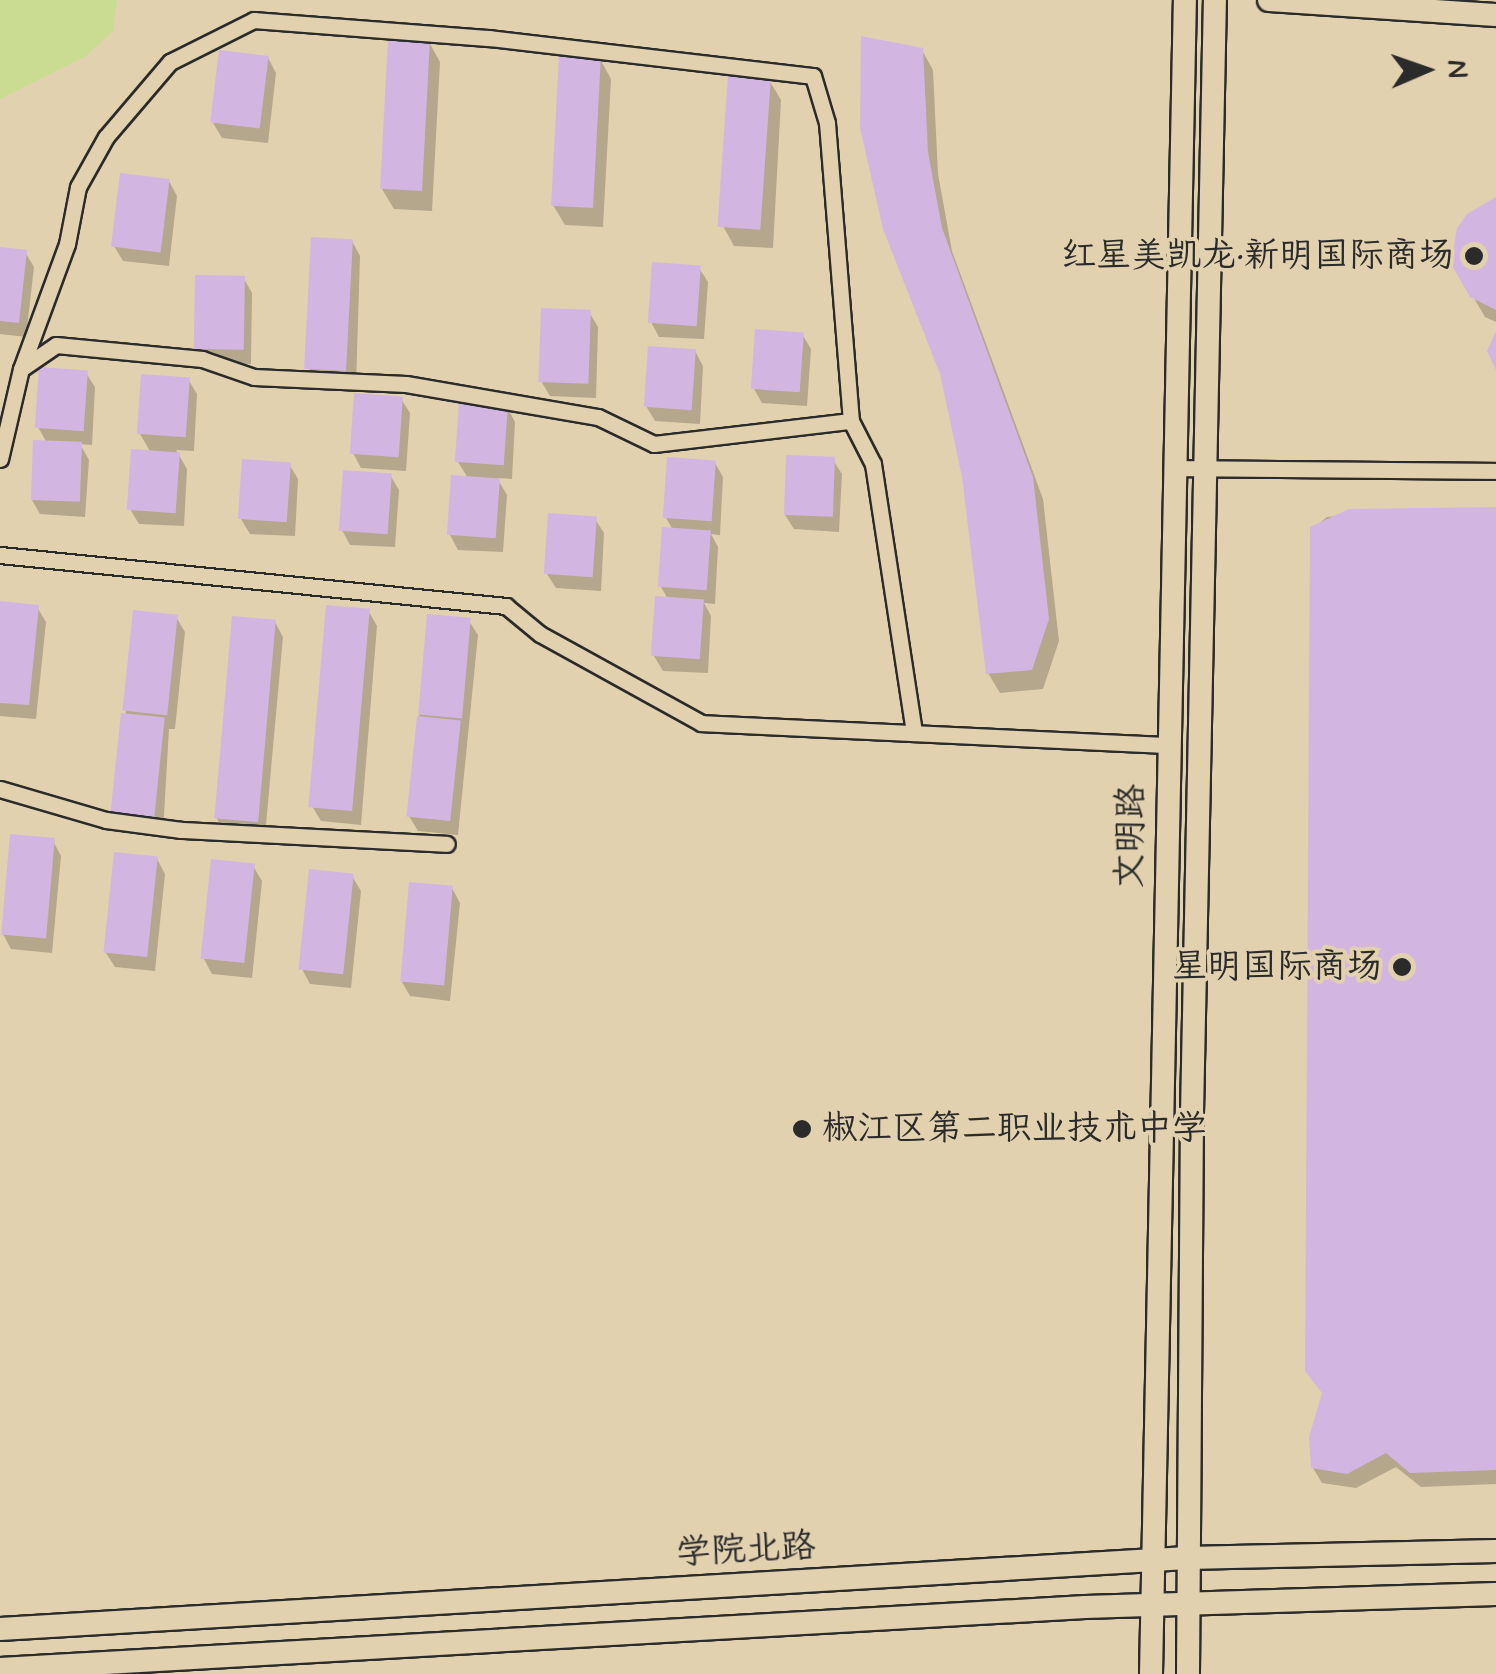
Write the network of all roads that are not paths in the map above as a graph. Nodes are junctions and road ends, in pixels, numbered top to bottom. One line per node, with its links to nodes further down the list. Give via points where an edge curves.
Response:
1 (1185, 0): 5 (main road, 文明路)
2 (1215, 0): 6 (main road, 文明路)
3 (1269, 0): 4 (main road)
4 (1496, 15)
5 (1179, 144): 6 (main road, via 1194,128); 10 (main road, 文明路)
6 (1210, 144): 11 (main road, 文明路)
7 (21, 368): 8 (street, via 56,344 202,359 254,377 406,384 598,416 654,444); 8 (street, via 68,244 78,188 106,137 170,62 254,20 812,76 827,122); 9 (street)
8 (851, 421): 14 (street, via 873,464)
9 (0, 459)
10 (1174, 468): 11 (street); 15 (main road, 文明路)
11 (1204, 469): 12 (street); 19 (main road, 文明路)
12 (1496, 471)
13 (0, 555): 14 (street, via 506,606 540,634 701,722)
14 (914, 733): 15 (street)
15 (1168, 745): 20 (main road, 文明路)
16 (0, 789): 17 (street, via 106,820 181,830)
17 (447, 844)
18 (1496, 1552): 19 (main road, 学院北路)
19 (1187, 1558): 20 (main road, 学院北路); 22 (main road, 文明路)
20 (1153, 1560): 23 (main road, 文明路); 24 (main road, 学院北路)
21 (1496, 1594): 22 (main road)
22 (1189, 1602): 23 (main road); 28 (main road, 文明路)
23 (1152, 1605): 25 (main road); 27 (main road, 文明路)
24 (0, 1630)
25 (174, 1666): 26 (main road)
26 (0, 1669)
27 (1151, 1674)
28 (1188, 1674)

